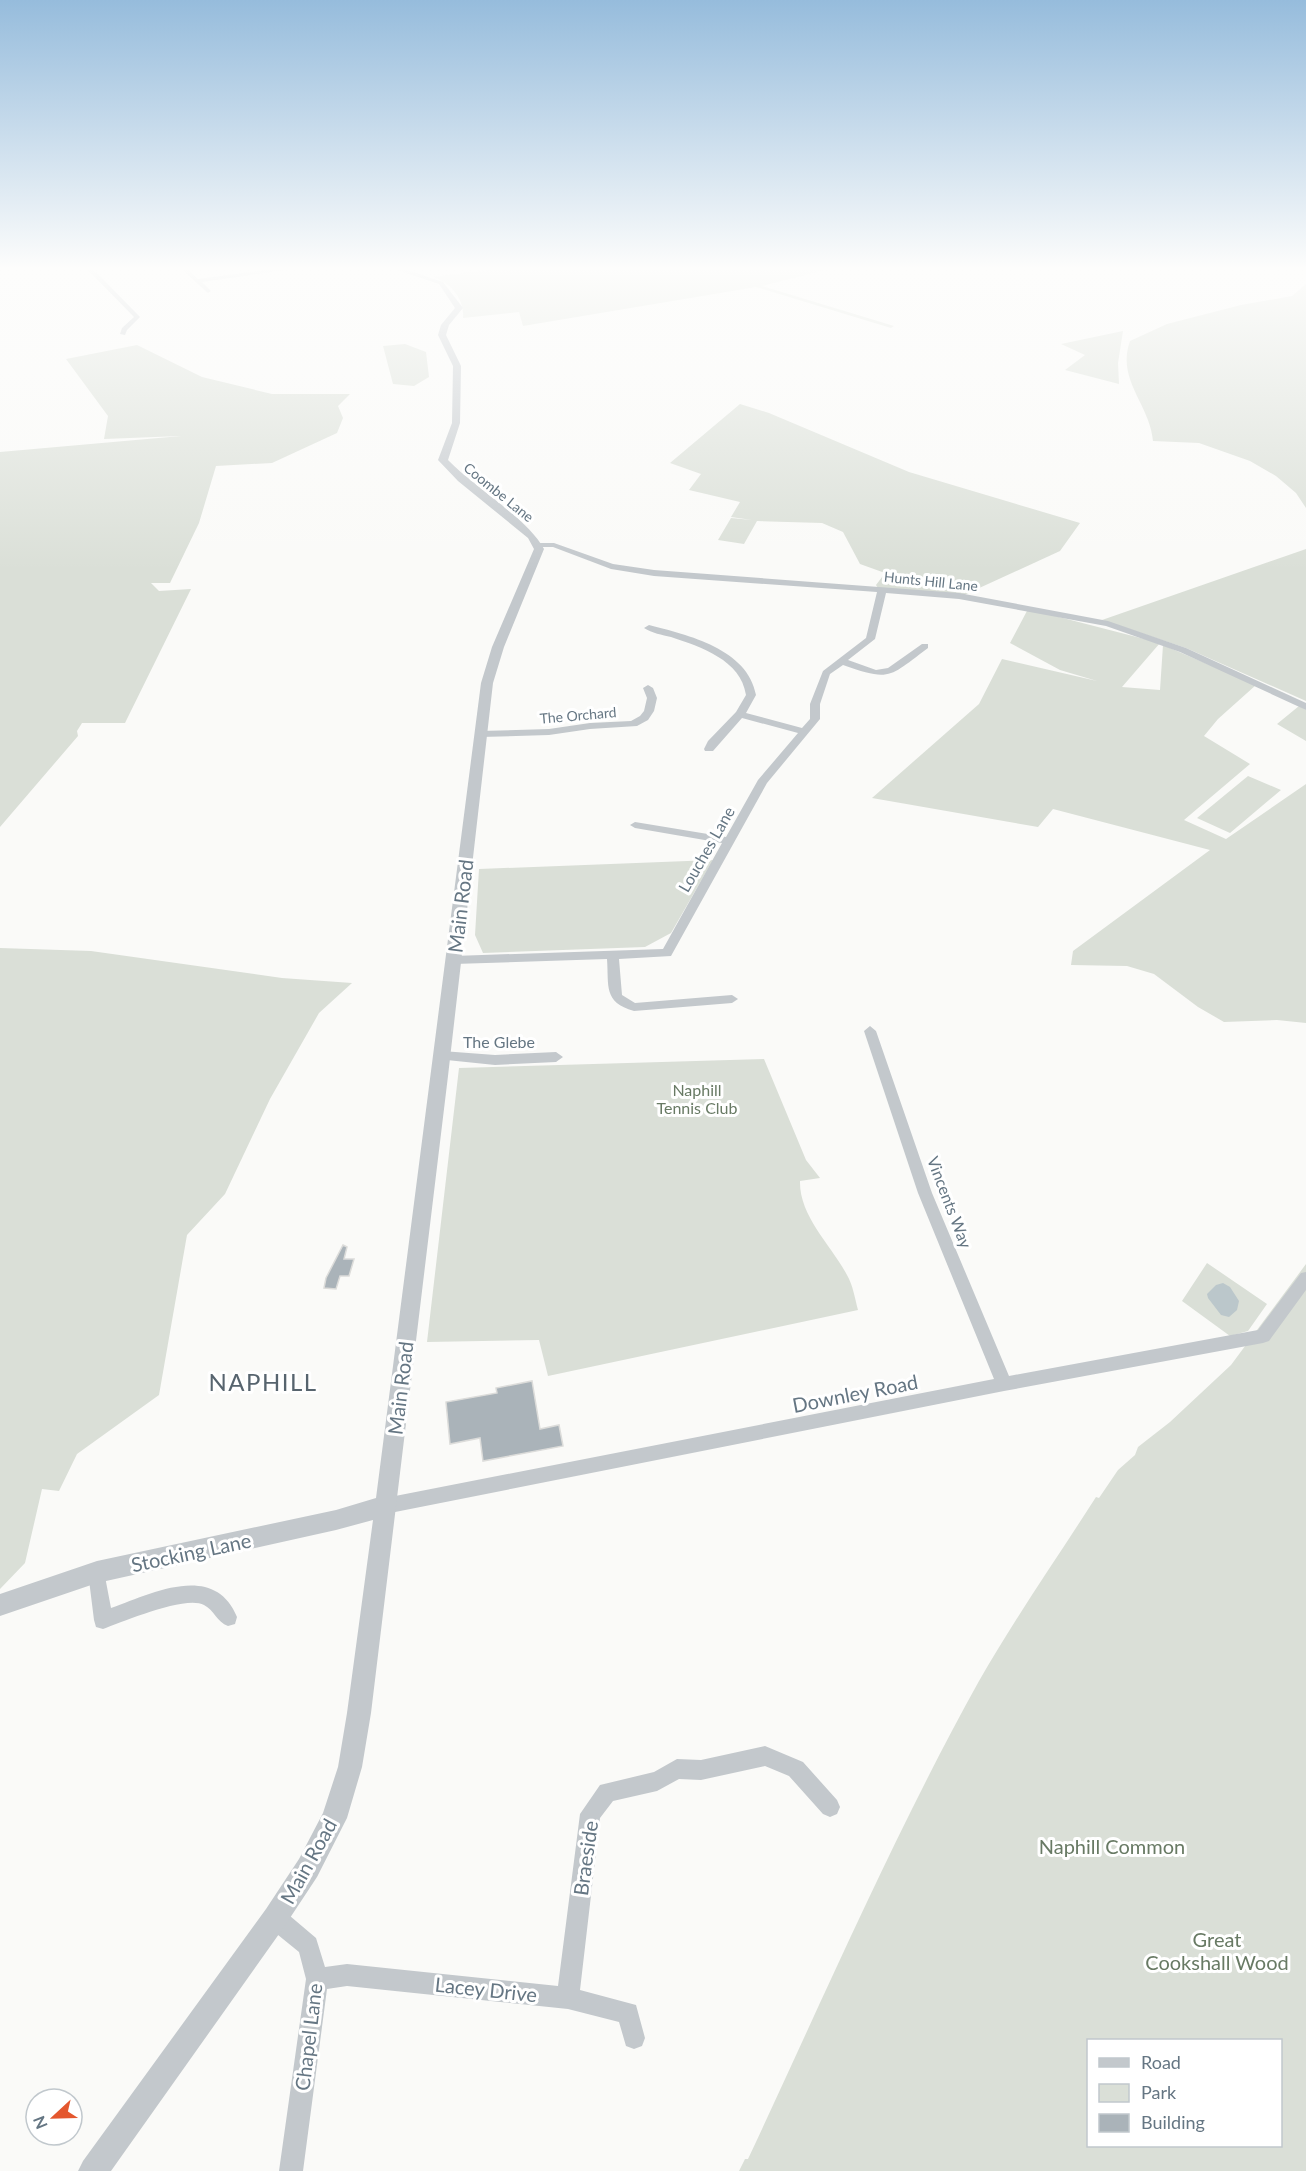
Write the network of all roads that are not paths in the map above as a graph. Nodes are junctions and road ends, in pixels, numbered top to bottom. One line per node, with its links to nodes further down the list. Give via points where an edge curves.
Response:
1 (457, 368): 2 (street, Coombe Lane, via 456,423 444,455 445,464)
2 (538, 543): 3 (street, Hunts Hill Lane, via 611,566 654,573); 11 (street, Main Road, via 538,554 495,656)
3 (882, 590): 6 (street, Louches Lane, via 870,639); 8 (street, Hunts Hill Lane, via 959,596 1108,624 1183,650)
4 (649, 628): 9 (street, via 706,646 747,678 751,695)
5 (925, 646): 6 (street, via 891,671 875,673)
6 (841, 661): 10 (street, Louches Lane, via 826,673 815,704 815,719)
7 (639, 697): 11 (street, The Orchard, via 650,693 649,711 633,724)
8 (1306, 707)
9 (740, 714): 10 (street); 12 (street)
10 (805, 732): 14 (street, Louches Lane, via 762,782)
11 (480, 734): 16 (street, Main Road)
12 (710, 749)
13 (635, 825): 14 (street)
14 (729, 841): 15 (street, Louches Lane, via 667,953)
15 (613, 956): 16 (street, Louches Lane); 17 (street, via 616,996 623,1003 634,1006)
16 (454, 960): 19 (street, Main Road)
17 (732, 999)
18 (870, 1031): 22 (street, Vincents Way, via 926,1193)
19 (442, 1056): 20 (street, The Glebe, via 495,1060); 23 (street, Main Road)
20 (556, 1057)
21 (1306, 1278): 22 (street, Downley Road, via 1263,1336)
22 (1004, 1384): 23 (street, Downley Road)
23 (385, 1506): 24 (street, Stocking Lane); 28 (street, Main Road, via 350,1767 334,1818 308,1868)
24 (97, 1572): 25 (street, Stocking Lane); 26 (street, via 103,1620 180,1595 199,1594 216,1600)
25 (0, 1605)
26 (228, 1617)
27 (831, 1807): 30 (street, Braeside, via 796,1769 765,1756 701,1770 677,1769 657,1780 607,1792 590,1814)
28 (275, 1918): 29 (street, Chapel Lane, via 308,1946); 32 (street, Main Road)
29 (318, 1979): 30 (street, Lacey Drive, via 347,1975); 33 (street, Chapel Lane)
30 (568, 1998): 31 (street, Lacey Drive, via 628,2013)
31 (634, 2038)
32 (93, 2171)
33 (291, 2171)

